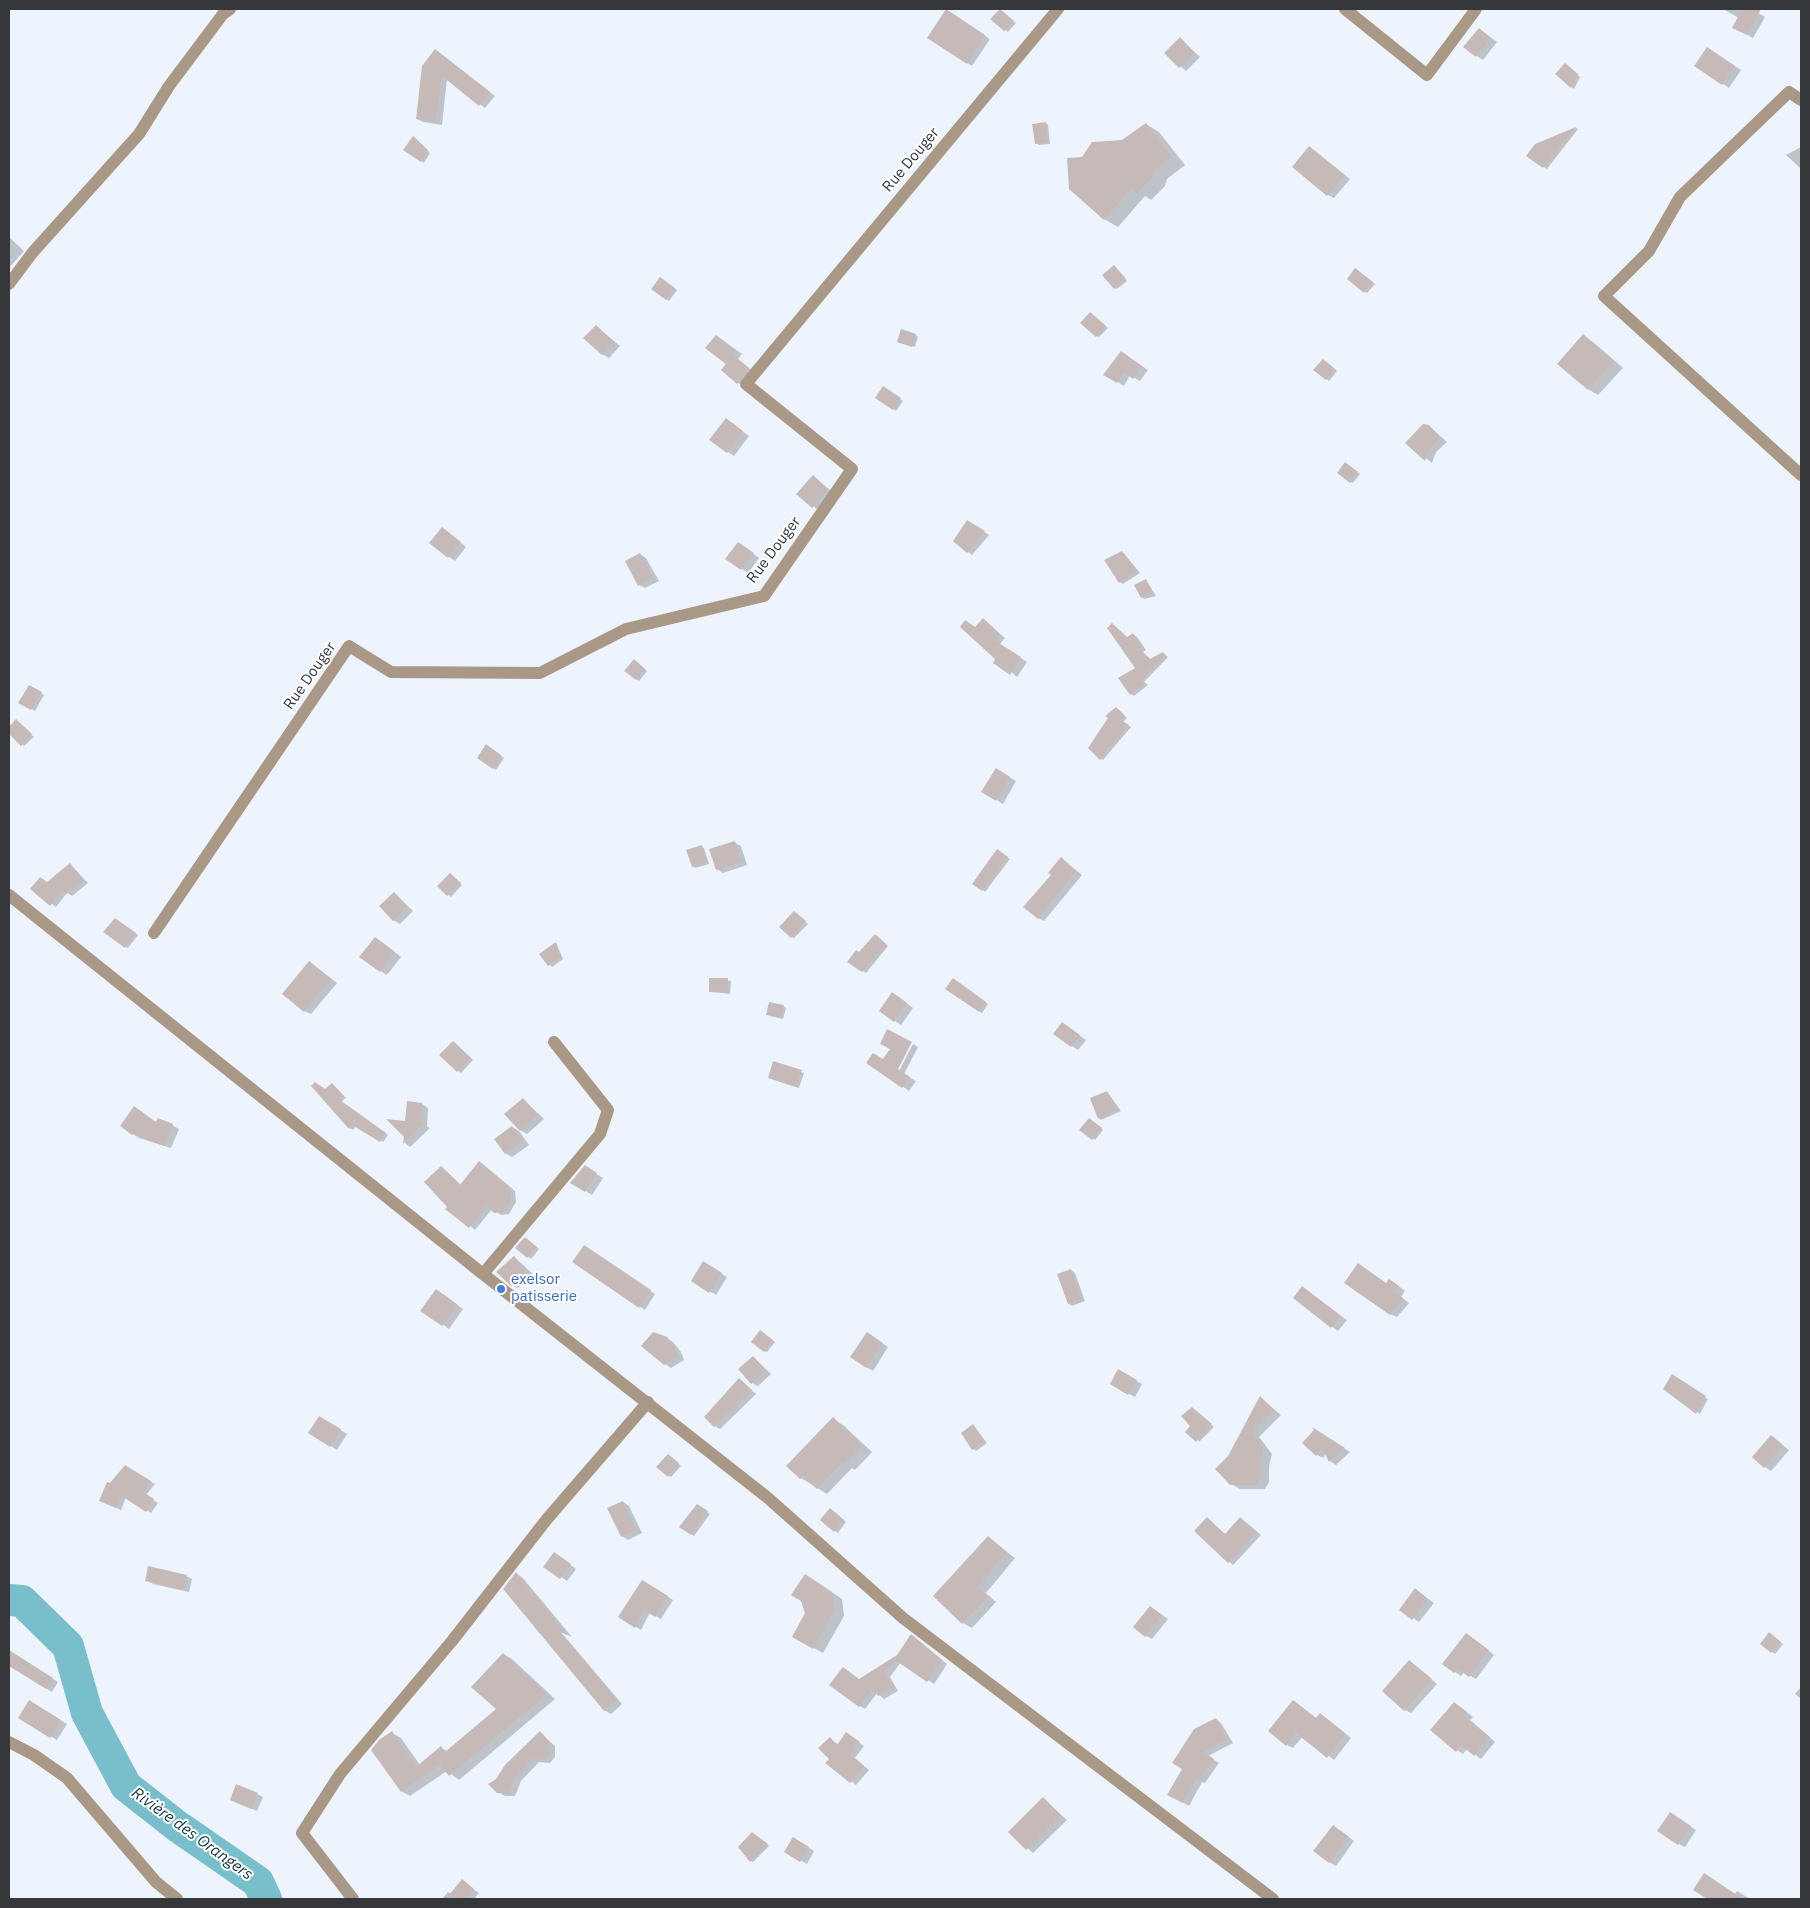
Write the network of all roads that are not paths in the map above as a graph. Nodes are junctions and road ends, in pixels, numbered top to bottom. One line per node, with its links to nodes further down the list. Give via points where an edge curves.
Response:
1 (230, 9): 6 (street, via 169,86 139,134 33,252)
2 (1058, 9): 9 (street, Rue Douger, via 746,384 852,469 764,596 626,628 540,673 391,672 349,646)
3 (1345, 9): 4 (street, via 1427,75)
4 (1476, 9)
5 (1801, 100): 7 (street, via 1789,92 1680,197 1649,251 1604,296)
6 (9, 284)
7 (1801, 475)
8 (9, 895): 11 (street)
9 (154, 933)
10 (554, 1042): 11 (street, via 608,1110 600,1134)
11 (483, 1274): 12 (street)
12 (648, 1402): 15 (street, via 547,1519 452,1641 340,1774 302,1833); 16 (street, via 768,1498 903,1618)
13 (9, 1742): 14 (street, via 68,1778 156,1882)
14 (177, 1899)
15 (353, 1899)
16 (1273, 1899)

